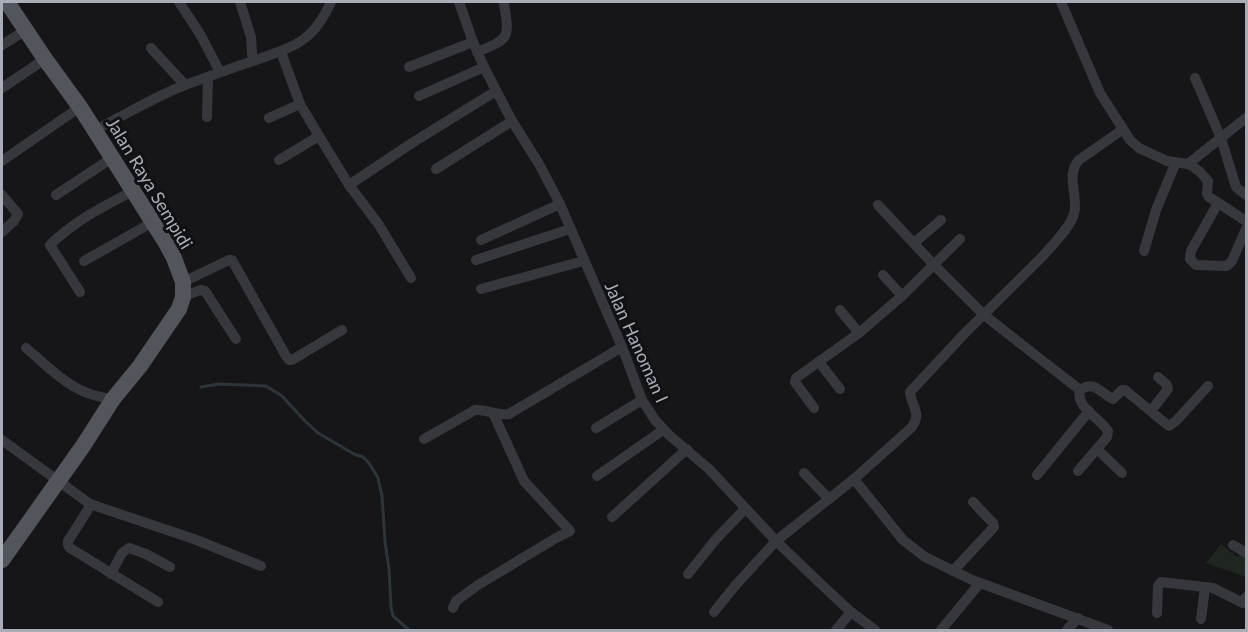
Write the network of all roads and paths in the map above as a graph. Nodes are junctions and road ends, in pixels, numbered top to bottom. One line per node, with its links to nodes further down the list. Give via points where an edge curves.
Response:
1 (7, 2): 8 (main road, Jalan Raya Sempidi)
2 (179, 2): 17 (street)
3 (240, 2): 14 (street, via 251,37)
4 (332, 2): 12 (street, via 315,30)
5 (459, 2): 10 (street, Jalan Hanoman I)
6 (1060, 2): 31 (street, via 1100,93)
7 (504, 4): 10 (street, via 504,38)
8 (26, 30): 9 (street); 13 (main road, Jalan Raya Sempidi)
9 (2, 45)
10 (475, 47): 15 (street); 16 (street, Jalan Hanoman I)
11 (151, 48): 20 (street)
12 (281, 52): 14 (street); 24 (street)
13 (45, 60): 21 (street); 25 (main road, Jalan Raya Sempidi)
14 (253, 61): 17 (street)
15 (409, 67)
16 (484, 67): 22 (street, Jalan Hanoman I); 23 (street)
17 (220, 72): 18 (street)
18 (208, 77): 20 (street); 26 (street)
19 (1195, 78): 33 (street)
20 (184, 86): 30 (street)
21 (2, 88)
22 (496, 91): 29 (street, Jalan Hanoman I); 40 (street)
23 (420, 96)
24 (300, 104): 27 (street); 32 (street)
25 (80, 107): 30 (main road, Jalan Raya Sempidi); 36 (street)
26 (207, 117)
27 (269, 118)
28 (1246, 118): 33 (street)
29 (512, 121): 39 (street); 46 (street, Jalan Hanoman I)
30 (95, 130): 34 (main road, Jalan Raya Sempidi)
31 (1122, 130): 37 (street, via 1139,148); 69 (street, via 1075,164 1072,219 1043,256)
32 (318, 136): 35 (street); 40 (street)
33 (1221, 138): 38 (street); 44 (street, via 1236,187)
34 (112, 158): 41 (main road, Jalan Raya Sempidi); 43 (street)
35 (279, 160)
36 (2, 161)
37 (1176, 162): 38 (street); 57 (street)
38 (1188, 164): 45 (street, via 1206,178 1209,197)
39 (436, 169)
40 (349, 185): 63 (street)
41 (133, 191): 50 (main road, Jalan Raya Sempidi); 66 (street, via 102,207 50,245)
42 (2, 195): 53 (street, via 18,214)
43 (56, 195)
44 (1246, 195)
45 (1218, 203): 49 (street); 52 (street, via 1191,251 1192,262 1227,266)
46 (560, 204): 51 (street, Jalan Hanoman I); 55 (street)
47 (878, 205): 56 (street)
48 (941, 220): 56 (street)
49 (1246, 221)
50 (153, 222): 59 (street); 64 (main road, Jalan Raya Sempidi, via 174,258)
51 (570, 229): 58 (street); 60 (street, Jalan Hanoman I)
52 (1246, 229)
53 (2, 232)
54 (960, 239): 61 (street)
55 (481, 240)
56 (914, 243): 61 (street)
57 (1144, 251)
58 (476, 260)
59 (84, 261)
60 (583, 261): 65 (street); 73 (street, Jalan Hanoman I)
61 (934, 265): 67 (street); 69 (street)
62 (883, 275): 67 (street)
63 (411, 278)
64 (183, 289): 70 (street, via 232,260 289,360); 72 (street, via 206,291); 80 (main road, via 179,309 171,322)
65 (480, 289)
66 (80, 292)
67 (902, 296): 71 (street)
68 (840, 310): 71 (street)
69 (984, 315): 79 (street); 97 (street, via 910,392 915,423)
70 (342, 330)
71 (859, 333): 75 (street)
72 (236, 339)
73 (622, 347): 81 (street, Jalan Hanoman I); 85 (street, via 508,414)
74 (26, 348): 80 (street, via 83,392)
75 (819, 362): 78 (street); 82 (street, via 795,380)
76 (1158, 377): 84 (street, via 1168,389)
77 (1208, 386): 84 (street, via 1172,425)
78 (840, 389)
79 (1080, 390): 83 (street, via 1080,401); 84 (street, via 1097,388 1113,399 1125,390)
80 (113, 399): 98 (main road)
81 (642, 400): 86 (street); 87 (street, Jalan Hanoman I)
82 (814, 408)
83 (1089, 411): 91 (street, via 1108,431); 95 (street)
84 (1151, 411)
85 (493, 413): 88 (street, via 475,410); 117 (street, via 524,481 570,531 478,585 456,601)
86 (596, 428)
87 (663, 430): 90 (street, Jalan Hanoman I); 96 (street)
88 (424, 439)
89 (2, 440): 98 (street)
90 (687, 450): 102 (street, Jalan Hanoman I); 103 (street)
91 (1097, 450): 92 (street); 94 (street)
92 (1078, 471)
93 (804, 473): 99 (street)
94 (1122, 473)
95 (1036, 475)
96 (597, 476)
97 (854, 479): 99 (street); 110 (street, via 903,540)
98 (58, 480): 101 (street); 107 (main road)
99 (829, 499): 104 (street)
100 (973, 502): 110 (street, via 994,527)
101 (90, 504): 108 (street); 111 (street, via 68,545)
102 (745, 508): 104 (street, Jalan Hanoman I); 112 (street)
103 (612, 517)
104 (776, 541): 118 (street); 119 (street, Jalan Hanoman I)
105 (1233, 545): 106 (street)
106 (1246, 553)
107 (2, 560)
108 (261, 566)
109 (170, 567): 111 (street, via 129,548)
110 (953, 571): 113 (street)
111 (111, 574): 115 (street)
112 (688, 574)
113 (980, 583): 121 (street); 125 (street)
114 (1205, 587): 116 (street); 120 (street, via 1161,582); 122 (street)
115 (158, 602)
116 (1245, 602)
117 (453, 608)
118 (714, 612)
119 (851, 612): 123 (street); 124 (street, Jalan Hanoman I)
120 (1157, 613)
121 (1078, 618): 126 (street); 127 (street)
122 (1201, 619)
123 (836, 630)
124 (875, 630)
125 (941, 630)
126 (1067, 630)
127 (1108, 630)

